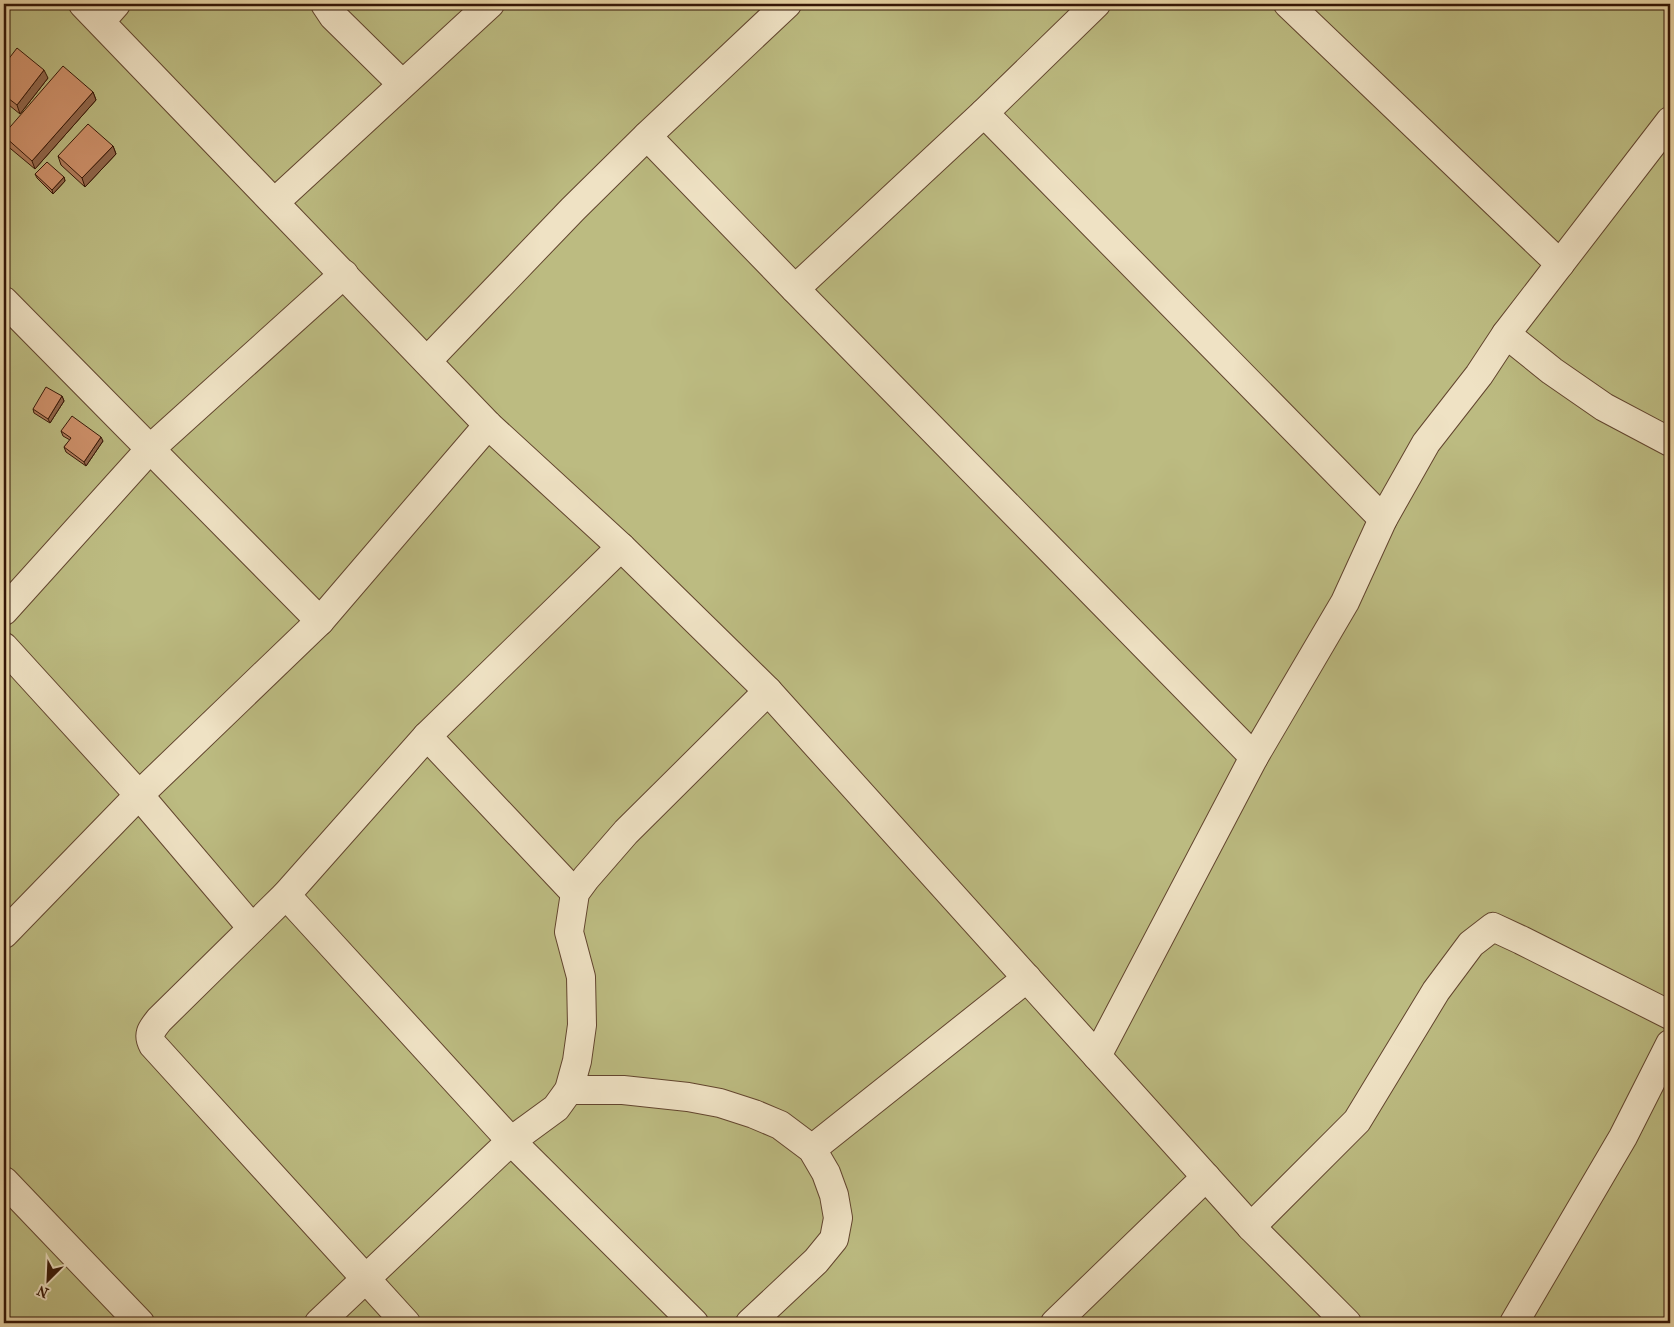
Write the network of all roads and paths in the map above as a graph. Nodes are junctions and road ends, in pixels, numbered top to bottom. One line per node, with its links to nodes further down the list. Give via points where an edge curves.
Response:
1 (325, 4): 7 (street, via 333,16)
2 (490, 4): 7 (street)
3 (787, 4): 10 (street)
4 (1096, 4): 8 (street)
5 (1288, 4): 13 (street)
6 (100, 9): 12 (street)
7 (402, 84): 12 (street)
8 (984, 113): 15 (street); 22 (street)
9 (1670, 121): 11 (street)
10 (647, 136): 15 (street); 18 (street)
11 (1661, 149): 13 (street)
12 (274, 202): 14 (street)
13 (1560, 264): 17 (street)
14 (344, 274): 18 (street); 21 (street)
15 (796, 289): 29 (street)
16 (4, 301): 21 (street)
17 (1506, 334): 20 (street, via 1604,407); 22 (street, via 1426,443)
18 (427, 361): 19 (street)
19 (488, 426): 23 (street); 25 (street)
20 (1670, 442)
21 (150, 449): 24 (street); 25 (street)
22 (1383, 519): 29 (street, via 1345,602)
23 (621, 546): 27 (street); 28 (street)
24 (4, 612)
25 (320, 621): 30 (street)
26 (4, 647): 30 (street)
27 (768, 691): 31 (street, via 626,832); 35 (street)
28 (427, 736): 31 (street); 32 (street)
29 (1254, 757): 38 (street)
30 (139, 795): 33 (street); 34 (street)
31 (576, 893): 39 (street, via 569,932 581,977 582,1025)
32 (286, 895): 33 (street); 40 (street)
33 (252, 928): 45 (street, via 159,1020 150,1032 150,1039 192,1090)
34 (4, 934)
35 (1027, 978): 38 (street); 41 (street)
36 (1670, 1015): 44 (street, via 1493,927 1471,944 1436,991 1357,1121)
37 (1670, 1044): 53 (street, via 1623,1137)
38 (1097, 1056): 42 (street)
39 (569, 1090): 40 (street, via 556,1108); 41 (street, via 622,1090 720,1102 780,1125)
40 (511, 1141): 45 (street); 49 (street)
41 (812, 1149): 50 (street, via 834,1195 838,1218 834,1239 816,1261)
42 (1206, 1176): 44 (street); 51 (street)
43 (4, 1181): 46 (street)
44 (1251, 1227): 52 (street)
45 (366, 1279): 47 (street); 48 (street)
46 (140, 1323)
47 (319, 1323)
48 (406, 1323)
49 (694, 1323)
50 (750, 1323)
51 (1055, 1323)
52 (1347, 1323)
53 (1514, 1323)

